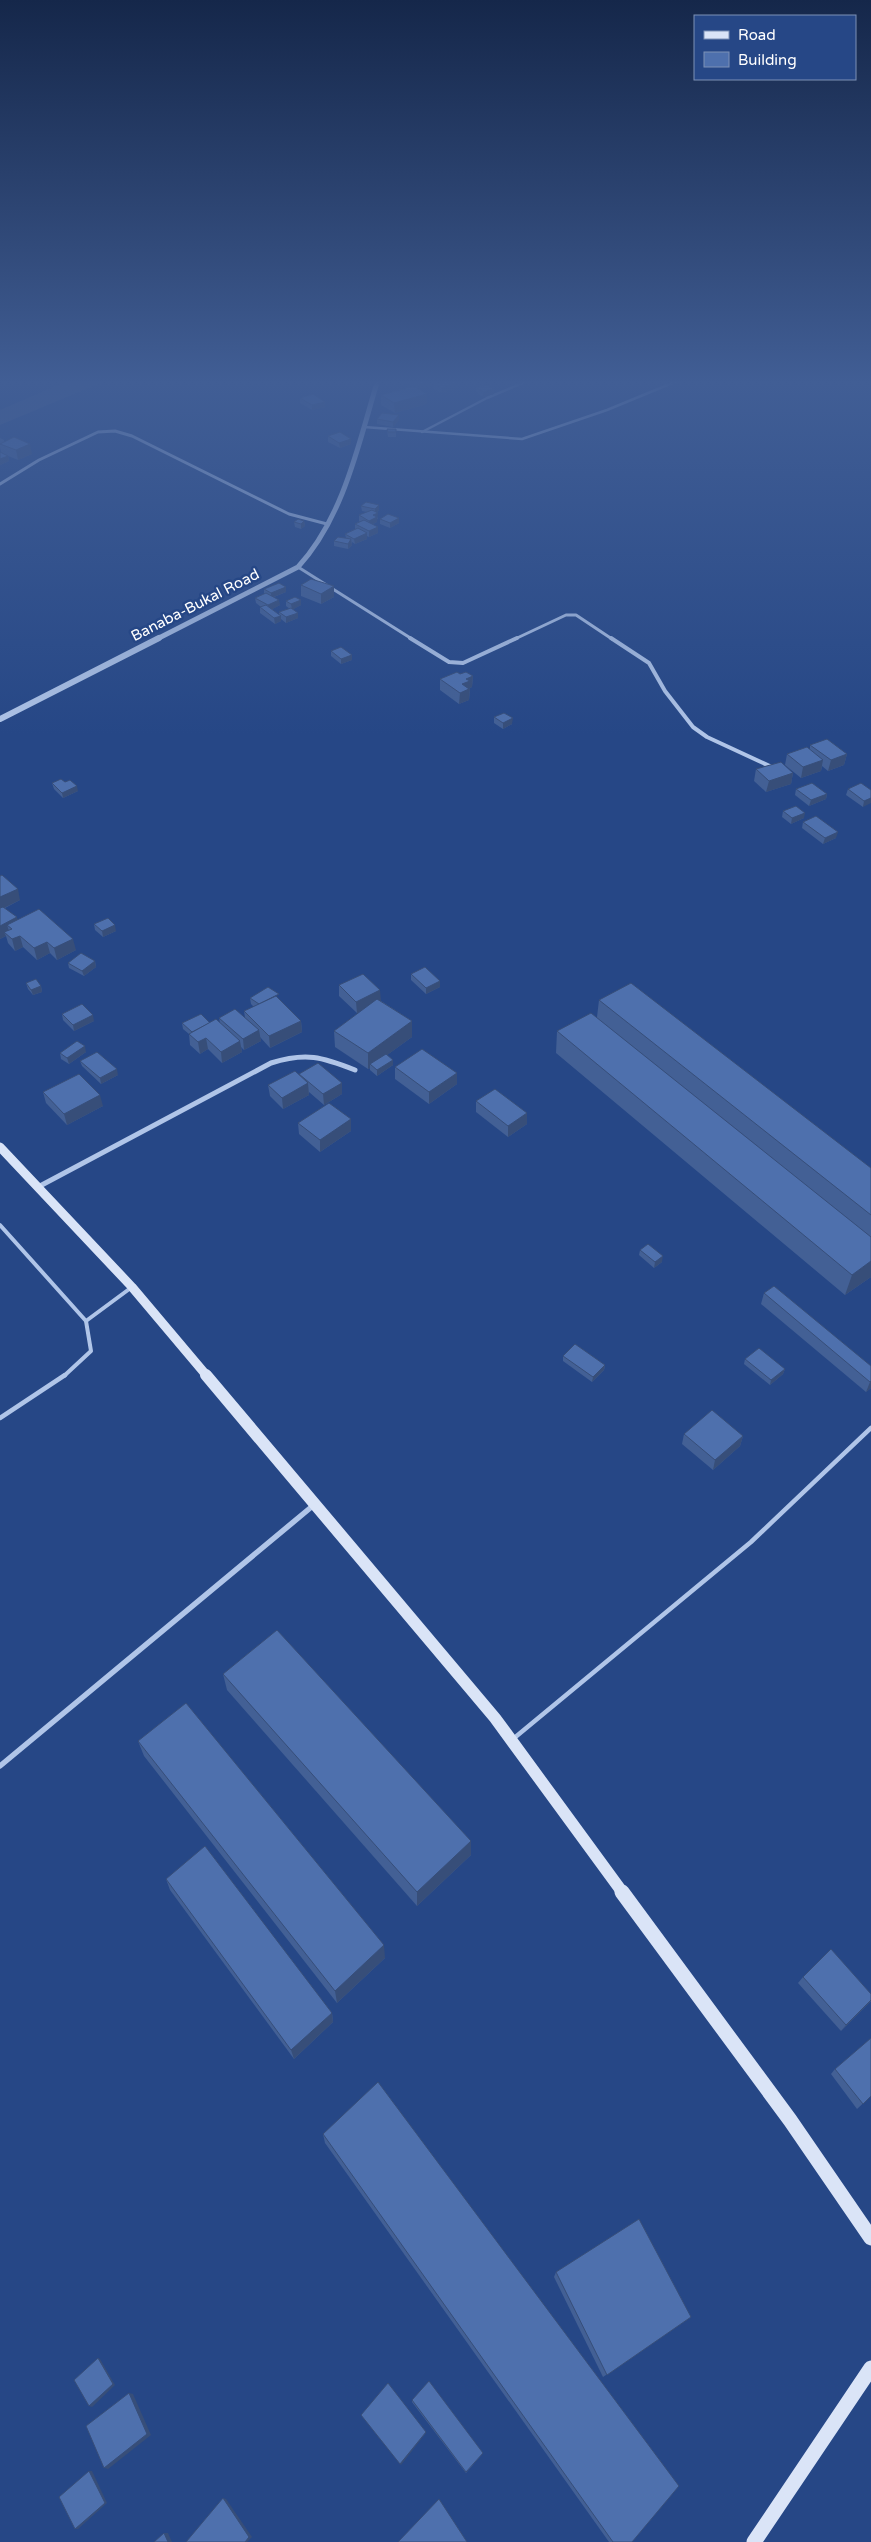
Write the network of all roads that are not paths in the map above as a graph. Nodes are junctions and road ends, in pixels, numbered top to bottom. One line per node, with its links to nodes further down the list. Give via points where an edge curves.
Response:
1 (256, 498): 3 (street, via 289,514)
2 (338, 498): 3 (street, Banaba-Bukal Road)
3 (327, 524): 4 (street, Banaba-Bukal Road, via 313,552)
4 (298, 567): 5 (street, Banaba-Bukal Road); 6 (street, via 449,662 463,663 566,614 576,615 650,663 665,691 693,727 707,737)
5 (0, 719)
6 (775, 769)
7 (355, 1070): 9 (street, via 316,1054 293,1055 272,1063)
8 (0, 1147): 9 (main road)
9 (38, 1187): 11 (main road)
10 (0, 1224): 12 (lane)
11 (132, 1287): 12 (lane); 15 (main road)
12 (86, 1321): 13 (lane, via 90,1351 60,1379)
13 (0, 1418)
14 (871, 1428): 16 (lane, via 751,1542)
15 (315, 1503): 16 (main road); 17 (street)
16 (511, 1740): 18 (main road, via 784,2112)
17 (0, 1766)
18 (871, 2238)
19 (871, 2368): 20 (main road)
20 (754, 2542)

